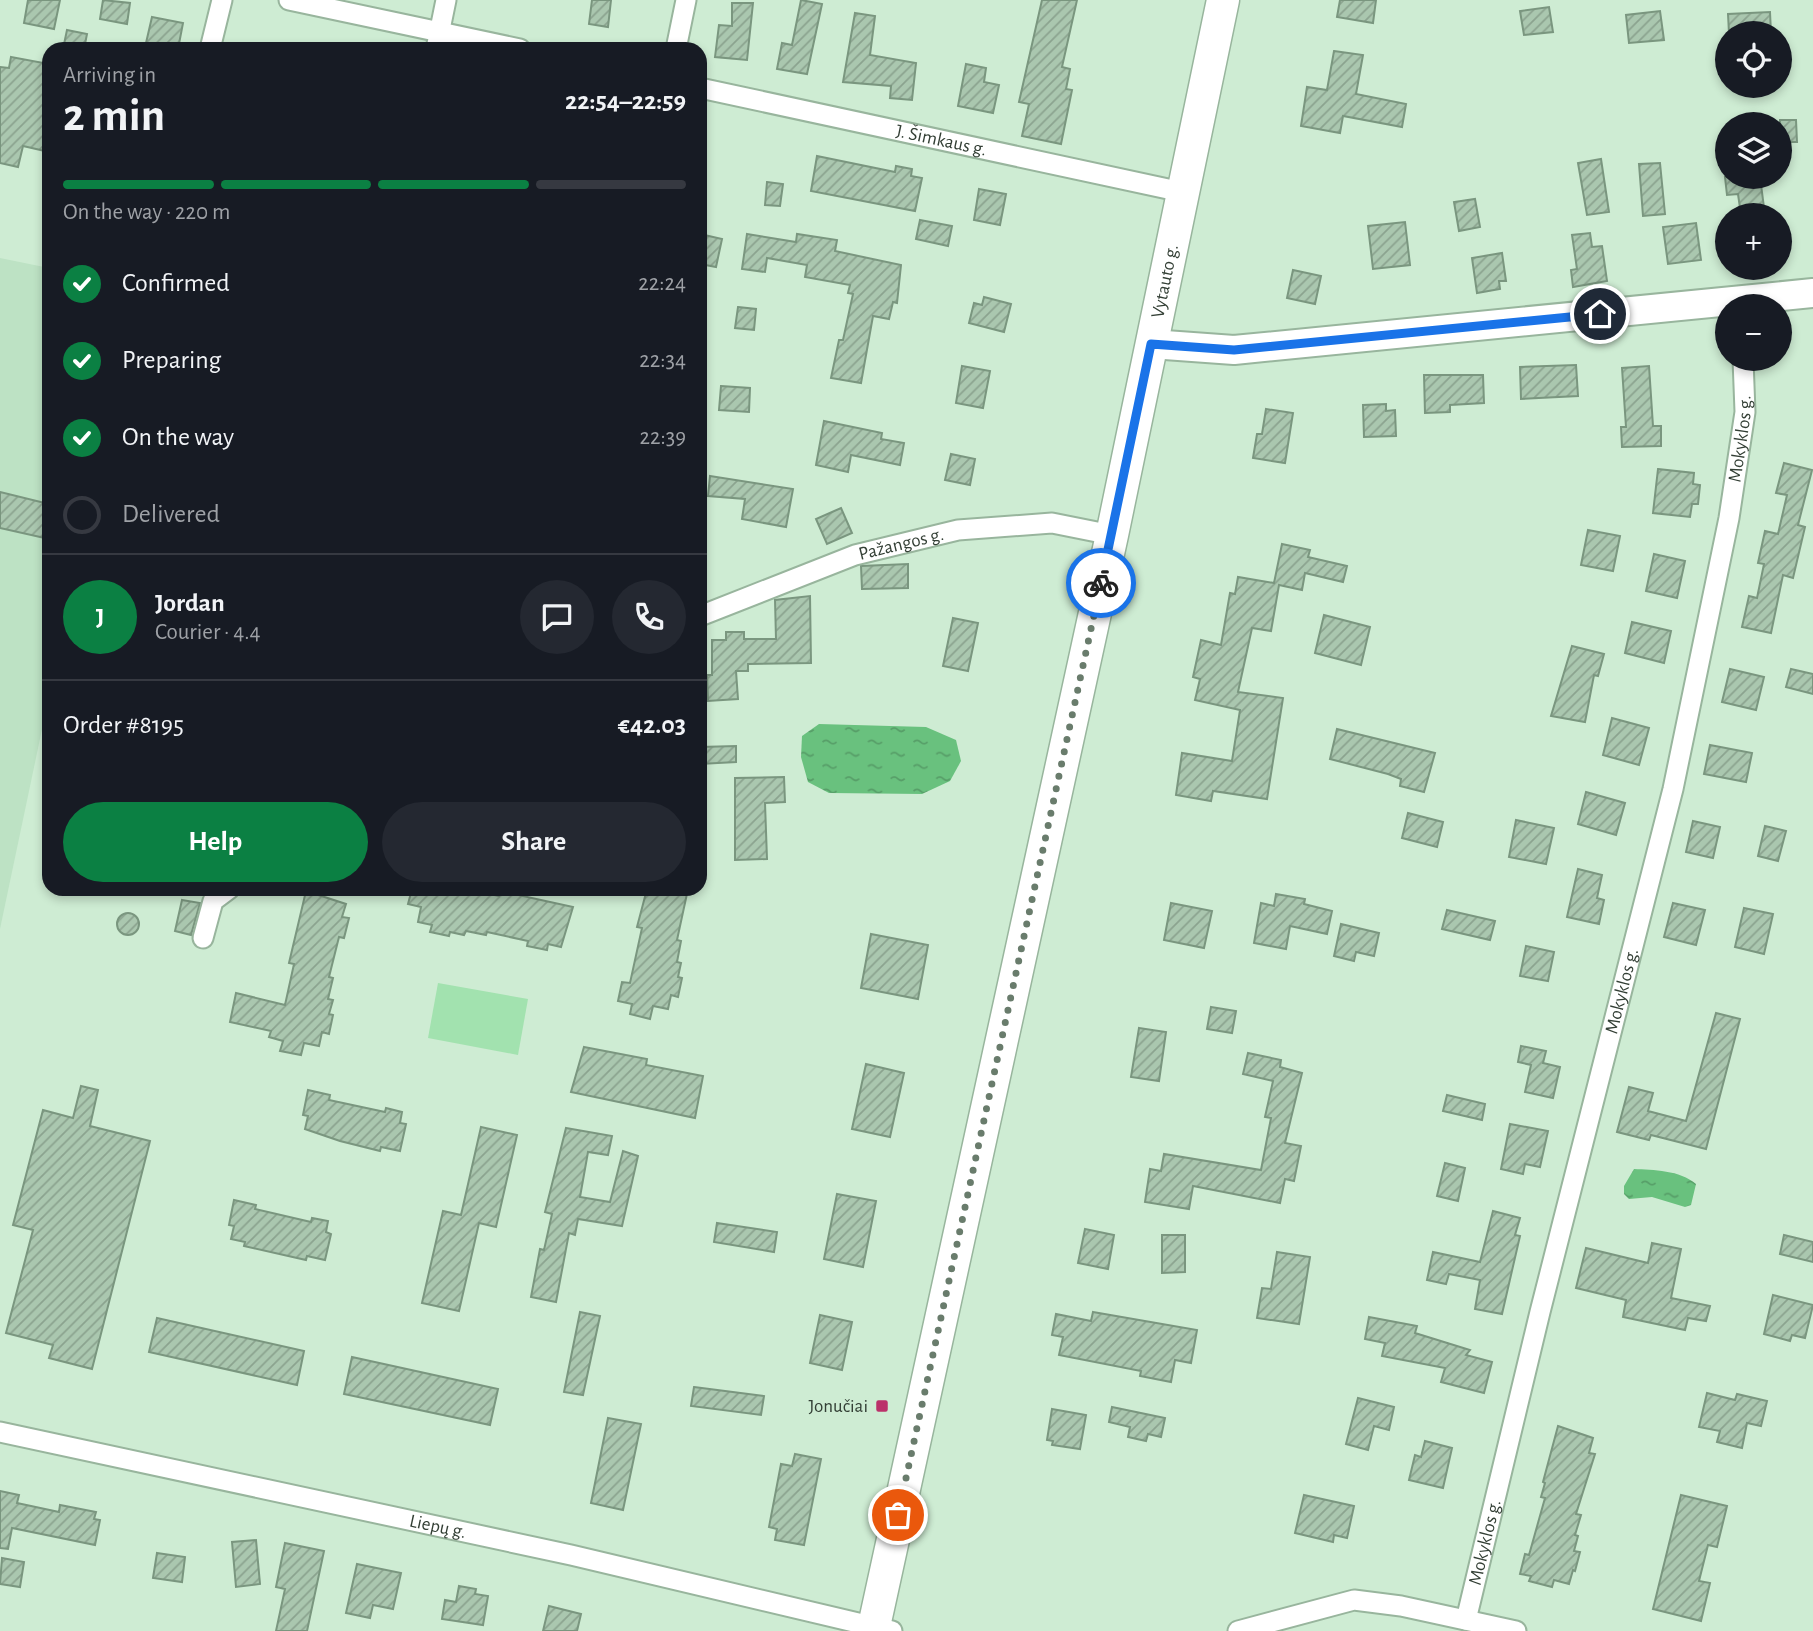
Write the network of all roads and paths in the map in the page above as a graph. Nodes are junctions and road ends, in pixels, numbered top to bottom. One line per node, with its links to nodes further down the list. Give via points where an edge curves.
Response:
1 (222, 0): 7 (street)
2 (289, 0): 6 (street)
3 (446, 0): 6 (street)
4 (686, 0): 9 (street)
5 (1223, 0): 11 (main road, Vytauto g.)
6 (438, 40): 8 (street)
7 (212, 42)
8 (456, 42)
9 (677, 42)
10 (707, 90): 11 (street, J. Šimkaus g.)
11 (1182, 192): 15 (main road, Vytauto g.)
12 (1813, 292): 13 (main road)
13 (1792, 295)
14 (1715, 306): 15 (main road, via 1234,350)
15 (1151, 344): 17 (main road, Vytauto g.)
16 (1743, 371): 22 (street, Mokyklos g., via 1745,412 1729,518 1673,789)
17 (1112, 535): 18 (street, Pažangos g., via 1052,523 958,530 855,555); 23 (main road, Vytauto g.)
18 (707, 613)
19 (220, 896): 20 (street, via 213,901)
20 (203, 938)
21 (0, 1432): 23 (street, Liepų g., via 558,1553)
22 (1466, 1620): 24 (street, via 1354,1600); 25 (street)
23 (879, 1629)
24 (1238, 1631)
25 (1516, 1631)

